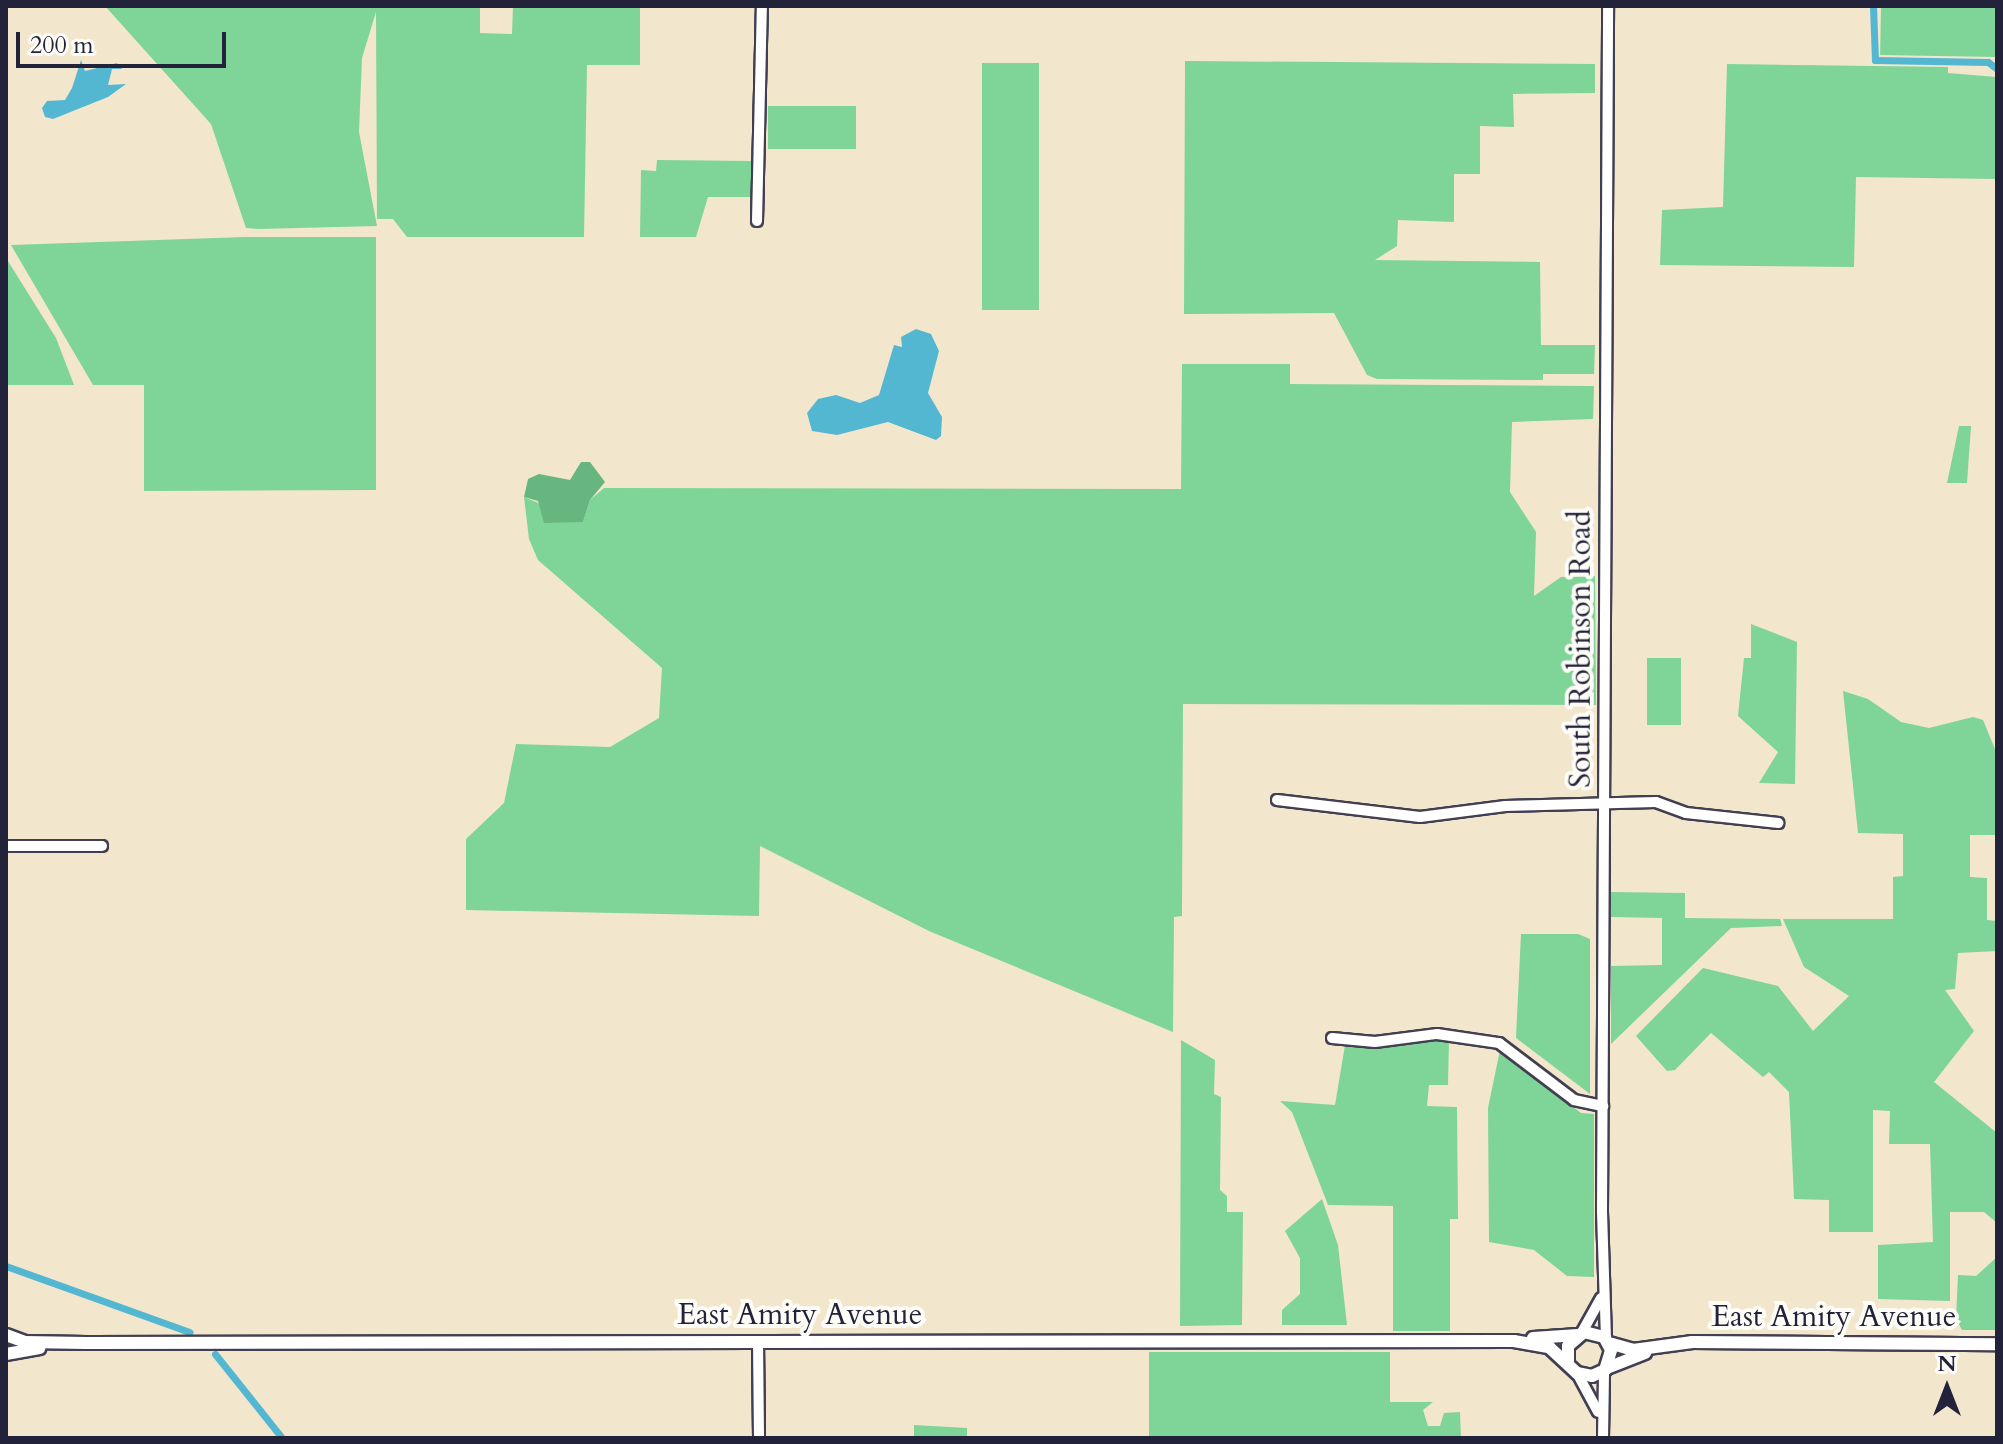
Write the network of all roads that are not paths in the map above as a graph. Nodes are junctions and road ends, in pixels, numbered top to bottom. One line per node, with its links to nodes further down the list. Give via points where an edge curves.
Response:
1 (762, 6): 3 (street)
2 (1608, 6): 5 (street, South Robinson Road)
3 (757, 221)
4 (1277, 800): 5 (street, via 1420,817 1505,806)
5 (1605, 804): 6 (street, via 1656,802 1686,813); 10 (street, South Robinson Road)
6 (1778, 823)
7 (6, 846): 8 (street)
8 (102, 846)
9 (1332, 1038): 10 (street, via 1375,1042 1437,1034 1499,1043 1574,1100)
10 (1603, 1106): 11 (street, South Robinson Road)
11 (1602, 1292): 12 (street, South Robinson Road); 16 (street, South Robinson Road)
12 (1579, 1334): 15 (main road, East Amity Avenue); 16 (main road, via 1591,1332); 21 (main road, via 1568,1346)
13 (6, 1335): 17 (main road, East Amity Avenue, via 25,1342)
14 (758, 1341): 15 (main road, East Amity Avenue); 17 (main road, East Amity Avenue); 25 (street)
15 (1514, 1341): 21 (main road, East Amity Avenue, via 1549,1347)
16 (1607, 1341): 18 (main road, East Amity Avenue, via 1633,1350); 22 (main road, via 1612,1357)
17 (86, 1343): 20 (main road, East Amity Avenue)
18 (1671, 1344): 19 (main road, East Amity Avenue); 22 (main road, East Amity Avenue)
19 (1997, 1344)
20 (6, 1354)
21 (1568, 1361): 23 (main road)
22 (1605, 1369): 23 (main road, via 1592,1376); 24 (street)
23 (1577, 1373): 24 (street, via 1593,1399)
24 (1603, 1435)
25 (759, 1438)

